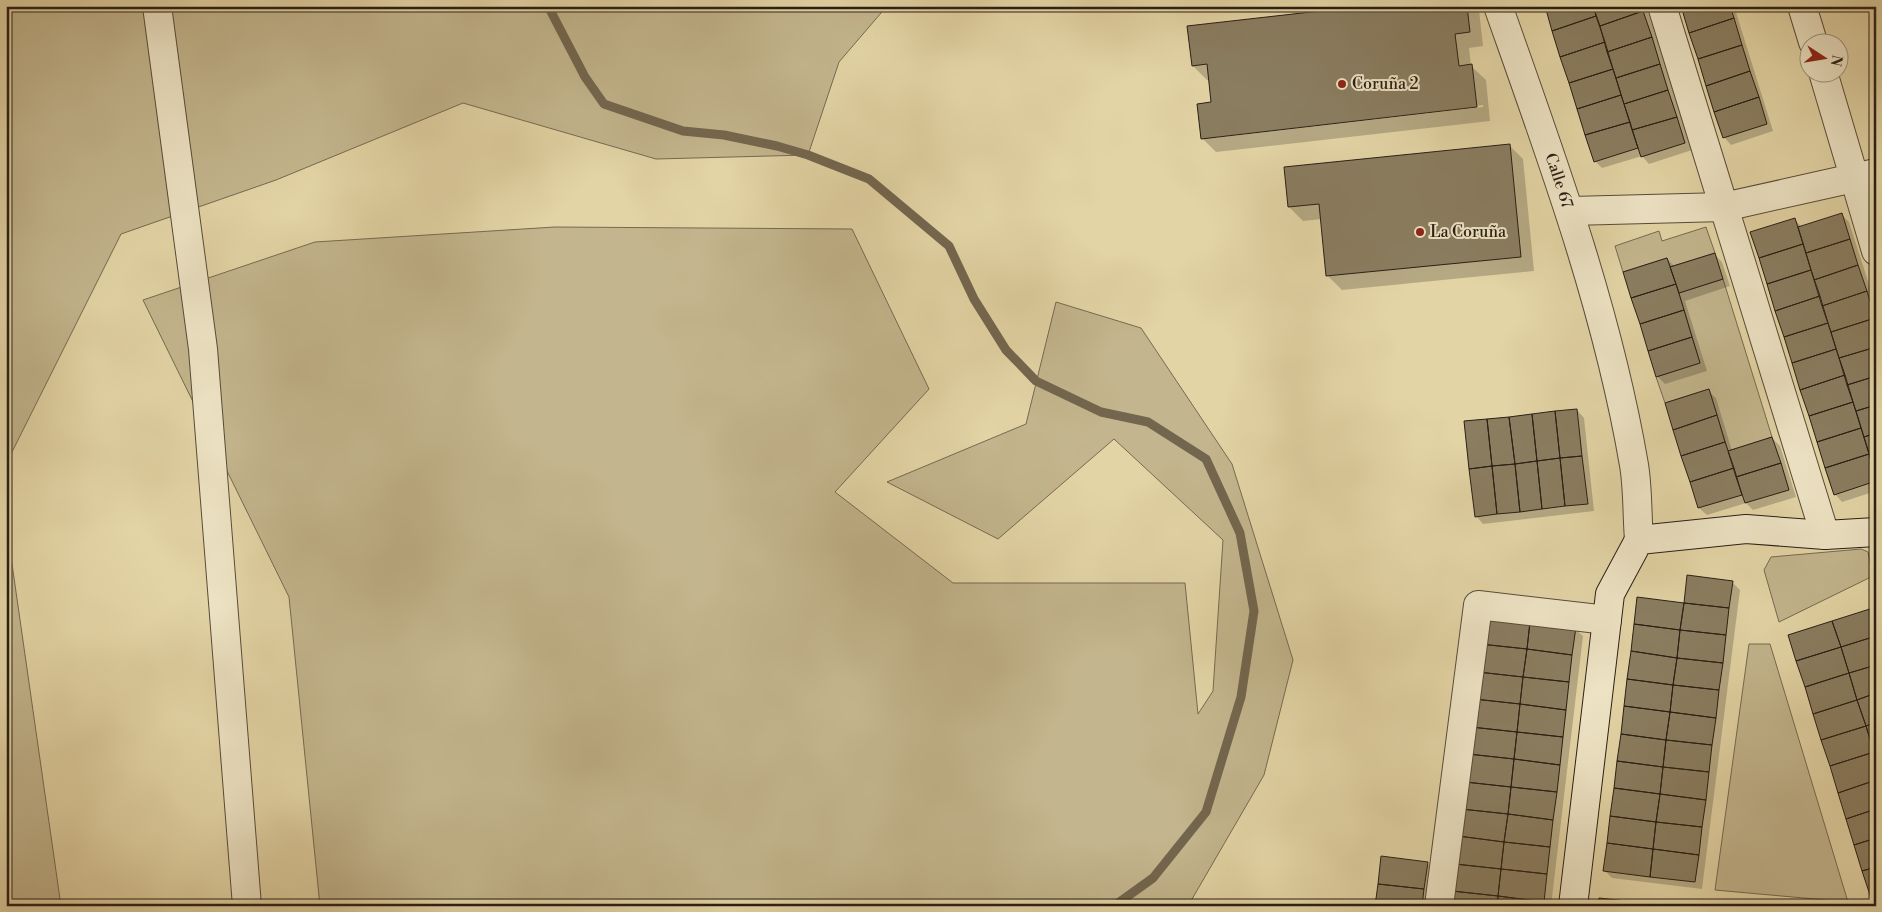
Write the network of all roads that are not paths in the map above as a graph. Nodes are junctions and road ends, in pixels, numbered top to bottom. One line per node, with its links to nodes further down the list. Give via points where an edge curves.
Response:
1 (157, 6): 15 (street, via 203,349)
2 (1498, 6): 9 (street, Calle 67)
3 (1662, 6): 8 (street)
4 (1802, 6): 5 (street)
5 (1810, 32)
6 (1827, 82): 7 (street)
7 (1866, 175): 8 (street); 10 (street)
8 (1724, 207): 9 (street); 12 (street)
9 (1571, 211): 13 (street, Calle 67, via 1611,358 1634,466)
10 (1876, 251)
11 (1876, 532): 12 (street)
12 (1825, 535): 13 (street, via 1746,528)
13 (1639, 540): 14 (street, via 1610,594)
14 (1607, 620): 16 (street, via 1478,605); 17 (street)
15 (247, 906)
16 (1439, 906)
17 (1573, 906)

